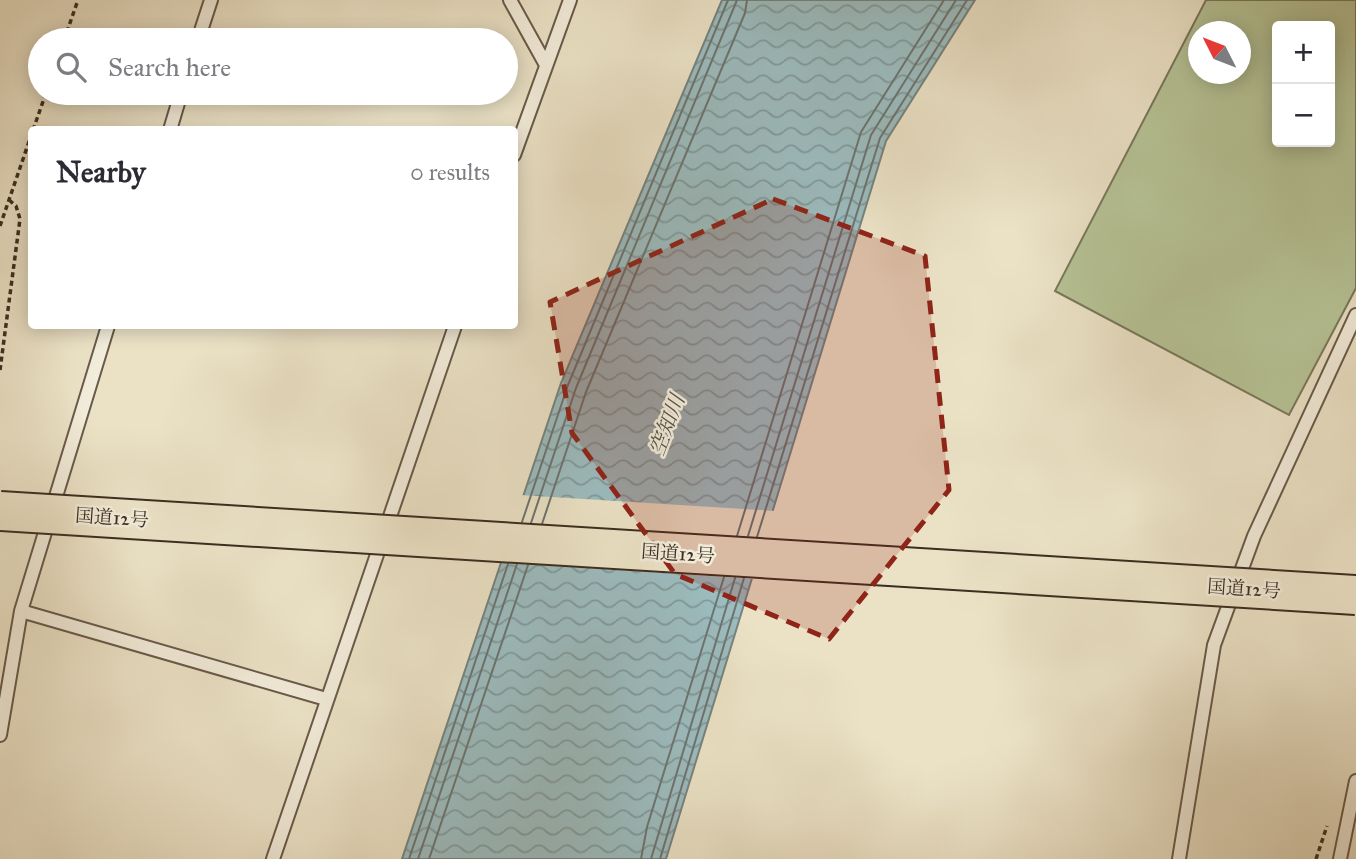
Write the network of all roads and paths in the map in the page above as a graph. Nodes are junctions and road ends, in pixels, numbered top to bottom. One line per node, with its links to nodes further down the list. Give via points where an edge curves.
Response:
1 (78, 0): 5 (path)
2 (211, 0): 6 (lane)
3 (510, 0): 7 (lane)
4 (570, 0): 7 (lane)
5 (68, 28)
6 (202, 28)
7 (546, 65): 13 (lane)
8 (42, 105): 10 (path)
9 (177, 105): 11 (lane)
10 (34, 126)
11 (171, 126)
12 (28, 142): 14 (path)
13 (518, 144)
14 (8, 200): 15 (path); 19 (path, via 16,206 20,219)
15 (0, 226)
16 (1356, 315): 29 (lane, via 1255,536 1214,645)
17 (107, 329): 24 (lane)
18 (455, 329): 25 (lane)
19 (0, 370)
20 (0, 487): 22 (highway, 国道12号)
21 (0, 510): 23 (highway, 国道12号, bridge)
22 (1356, 571)
23 (1356, 595)
24 (20, 611): 25 (lane); 26 (lane)
25 (326, 699): 28 (lane)
26 (0, 735)
27 (1356, 781): 30 (lane)
28 (273, 859)
29 (1179, 859)
30 (1340, 859)

